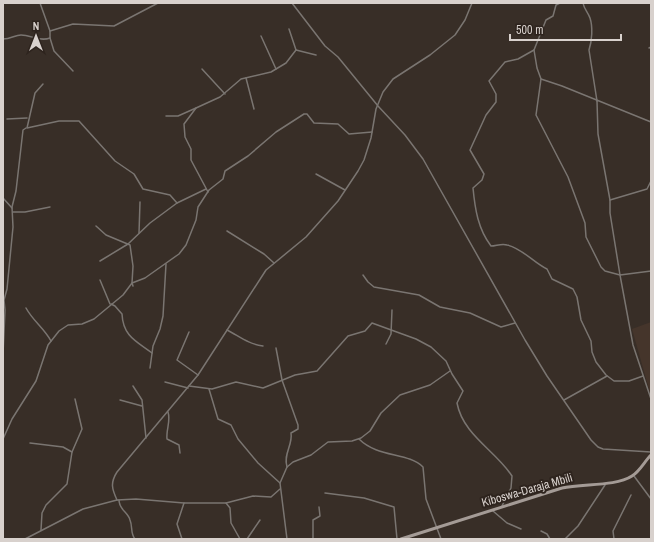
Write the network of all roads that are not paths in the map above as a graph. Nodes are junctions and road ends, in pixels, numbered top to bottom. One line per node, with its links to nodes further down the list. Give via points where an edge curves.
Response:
1 (40, 3): 8 (street)
2 (158, 3): 8 (street, via 114,26 73,24)
3 (292, 3): 23 (street)
4 (472, 3): 23 (street, via 466,20 455,35 393,79 383,92)
5 (560, 3): 13 (street, via 556,5 553,16 546,20)
6 (583, 3): 22 (street, via 590,18 592,44 589,50)
7 (289, 29): 12 (street)
8 (50, 31): 10 (street)
9 (261, 36): 16 (street)
10 (50, 38): 11 (street, via 40,39 22,35); 17 (street, via 54,51)
11 (3, 39)
12 (296, 50): 14 (street); 16 (street, via 286,64)
13 (534, 50): 19 (street); 73 (street, via 518,59 505,62 489,81 496,94 496,102 486,115 470,150 484,174 482,180 473,188 478,221 491,246 508,245 547,269 552,279 573,289 581,320 591,342 592,354)
14 (316, 55)
15 (202, 69): 21 (street)
16 (276, 69): 18 (street, via 263,75)
17 (73, 71)
18 (246, 78): 21 (street, via 237,81); 25 (street)
19 (541, 79): 22 (street); 52 (street, via 536,115 568,177 585,223 586,238 600,267 605,271)
20 (43, 84): 28 (street, via 35,93)
21 (225, 94): 24 (street)
22 (597, 101): 29 (street); 38 (street, via 597,125)
23 (378, 106): 31 (street); 60 (street, via 423,159)
24 (196, 108): 26 (street, via 178,116); 34 (street, via 184,124 184,128 191,149 191,160)
25 (254, 109)
26 (166, 116)
27 (7, 118): 28 (street)
28 (28, 118): 30 (street)
29 (651, 122)
30 (27, 128): 40 (street, via 59,121 79,121 115,161 134,174 143,189 170,195); 42 (street, via 23,130)
31 (372, 132): 35 (street, via 364,160); 36 (street, via 349,134 338,124 314,123 307,114 304,114 227,169 223,179)
32 (316, 174): 35 (street)
33 (651, 181): 38 (street, via 647,188)
34 (206, 189): 36 (street); 40 (street)
35 (345, 190): 49 (street, via 323,221)
36 (208, 192): 50 (street, via 198,207 196,220 186,245)
37 (3, 198): 42 (street)
38 (610, 200): 52 (street)
39 (140, 202): 46 (street)
40 (176, 203): 46 (street)
41 (50, 207): 43 (street)
42 (12, 208): 43 (street)
43 (12, 212): 69 (street, via 12,238 4,300)
44 (96, 226): 47 (street, via 106,235)
45 (227, 231): 49 (street)
46 (139, 233): 47 (street)
47 (128, 244): 48 (street); 55 (street, via 133,266)
48 (100, 261)
49 (274, 263): 61 (street, via 260,278)
50 (166, 264): 55 (street); 68 (street, via 160,329)
51 (651, 272): 52 (street)
52 (620, 274): 74 (street, via 633,345)
53 (363, 275): 60 (street, via 374,287 419,295 440,307 470,313 501,327)
54 (100, 280): 57 (street)
55 (132, 283): 56 (street); 57 (street, via 123,295)
56 (133, 286)
57 (110, 304): 64 (street, via 94,319 64,327); 68 (street, via 122,314 122,323 127,335)
58 (26, 308): 64 (street, via 30,316 46,330)
59 (392, 310): 62 (street)
60 (515, 322): 83 (street)
61 (227, 330): 66 (street, via 235,332 250,344); 72 (street)
62 (391, 330): 65 (street); 71 (street, via 416,338 431,347 446,361); 75 (street, via 372,323 365,331 348,336 317,371)
63 (189, 332): 72 (street, via 177,360)
64 (51, 342): 87 (street, via 31,392 12,419)
65 (386, 344)
66 (263, 346)
67 (276, 348): 75 (street)
68 (152, 353): 70 (street)
69 (3, 354)
70 (150, 368)
71 (450, 371): 88 (street, via 430,385 400,395 381,413 370,431); 105 (street, via 463,391 457,403 468,428 512,476 511,488)
72 (198, 375): 78 (street)
73 (607, 376): 74 (street, via 622,382); 83 (street)
74 (643, 376): 80 (street)
75 (282, 380): 79 (street, via 263,388 236,382); 94 (street, via 298,425 291,433 292,441 286,456)
76 (165, 382): 78 (street)
77 (133, 386): 84 (street, via 142,400)
78 (188, 387): 79 (street); 85 (street)
79 (209, 389): 96 (street, via 218,419 231,426 258,463)
80 (651, 398)
81 (75, 399): 90 (street, via 82,430)
82 (120, 400): 84 (street)
83 (564, 400): 91 (street, via 580,427 598,447)
84 (142, 406): 86 (street)
85 (168, 412): 86 (street); 92 (street, via 167,439 179,445)
86 (146, 438): 102 (street, via 114,477 112,488)
87 (3, 439)
88 (358, 439): 94 (street, via 328,442 311,455); 109 (street, via 373,450 422,465 426,498)
89 (30, 444): 90 (street, via 63,448)
90 (72, 452): 111 (street, via 68,481 46,505 42,513)
91 (651, 452)
92 (180, 453)
93 (651, 455): 95 (main road)
94 (287, 467): 96 (street)
95 (633, 476): 97 (main road, Kiboswa-Daraja Mbili, via 620,482); 101 (street)
96 (280, 483): 98 (street)
97 (606, 483): 105 (main road, Kiboswa-Daraja Mbili, via 567,487); 124 (street, via 578,526)
98 (281, 489): 104 (street, via 271,497 253,496); 118 (street)
99 (325, 492): 120 (street, via 364,498 394,507)
100 (631, 495): 125 (street, via 613,531)
101 (651, 499)
102 (118, 500): 103 (street); 111 (street, via 83,509); 114 (street, via 122,510 130,518)
103 (184, 503): 104 (street); 115 (street, via 177,524)
104 (226, 503): 116 (street, via 230,508 231,523)
105 (502, 506): 107 (main road, Kiboswa-Daraja Mbili)
106 (320, 507): 119 (street, via 320,516 313,520)
107 (492, 509): 109 (main road, Kiboswa-Daraja Mbili); 110 (street, via 507,523)
108 (260, 520): 117 (street)
109 (436, 528): 121 (main road, Kiboswa-Daraja Mbili); 122 (street)
110 (521, 529)
111 (41, 531): 113 (street)
112 (541, 531): 123 (street)
113 (25, 539)
114 (135, 539)
115 (182, 539)
116 (240, 539)
117 (247, 539)
118 (286, 539)
119 (313, 539)
120 (397, 539)
121 (401, 539)
122 (442, 539)
123 (550, 539)
124 (565, 539)
125 (614, 539)

